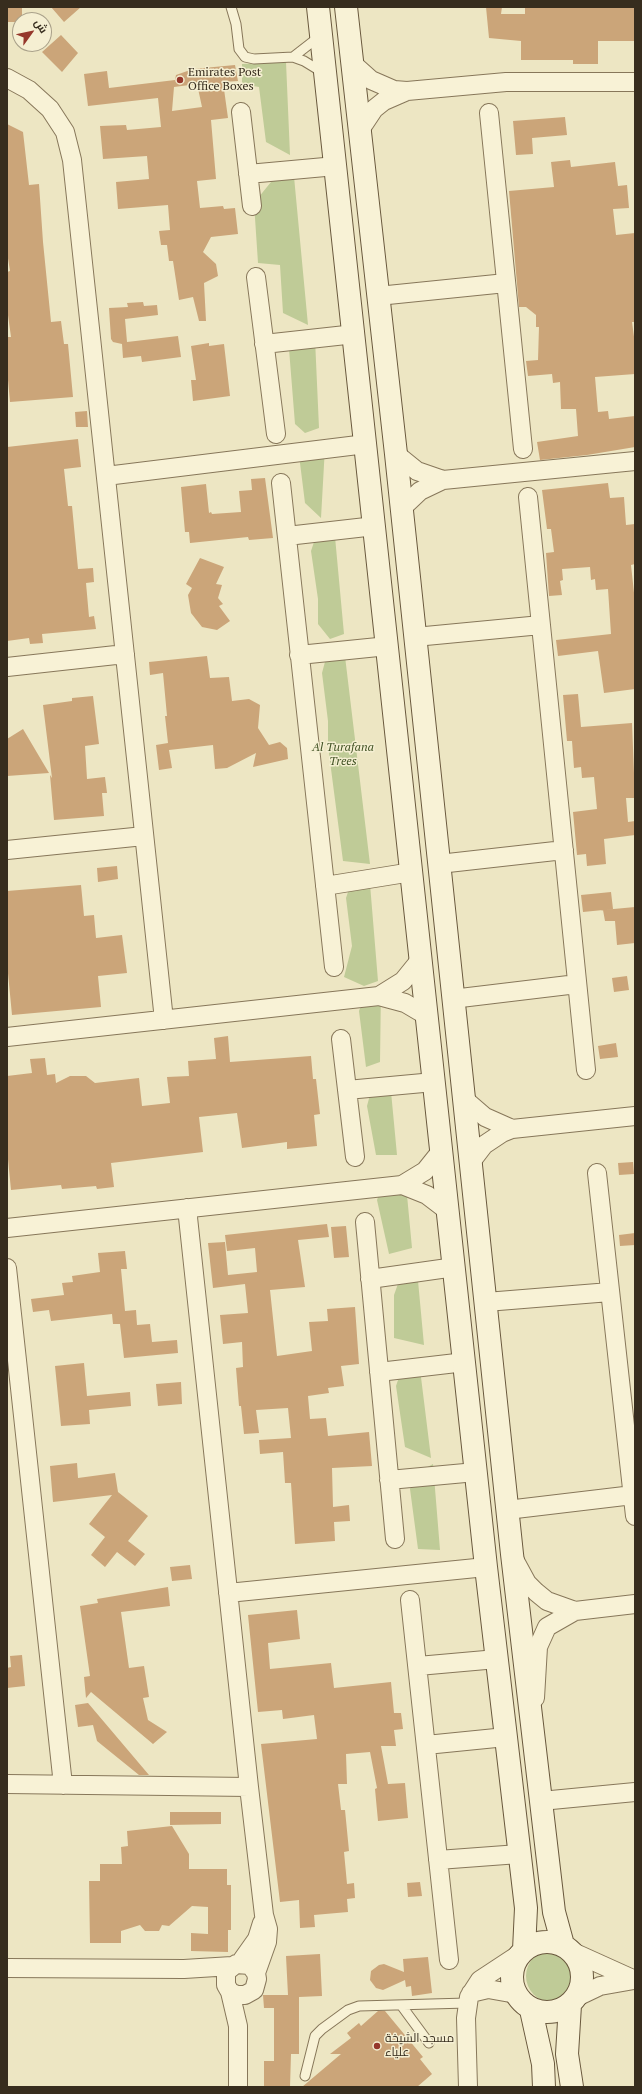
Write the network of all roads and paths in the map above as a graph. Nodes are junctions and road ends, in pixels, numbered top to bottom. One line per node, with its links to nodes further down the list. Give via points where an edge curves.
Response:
1 (231, 7): 5 (lane, via 239,49 245,57)
2 (318, 7): 4 (main road)
3 (348, 11): 6 (main road)
4 (321, 35): 5 (lane); 8 (main road)
5 (293, 57): 8 (lane)
6 (352, 63): 11 (street, via 371,80 394,90); 14 (main road)
7 (7, 70): 15 (street, via 30,77 55,97 70,124 74,140)
8 (326, 74): 16 (main road)
9 (7, 78): 15 (street, via 29,90 50,109 65,132)
10 (635, 82): 11 (street, via 506,82)
11 (407, 91): 14 (street, via 384,101 374,109)
12 (241, 112): 17 (street)
13 (488, 113): 20 (street)
14 (360, 130): 21 (main road)
15 (72, 160): 30 (street)
16 (336, 166): 17 (street); 22 (main road)
17 (248, 174): 18 (street)
18 (252, 206)
19 (256, 277): 23 (street)
20 (506, 282): 21 (street); 27 (street)
21 (378, 296): 28 (main road)
22 (355, 334): 23 (street); 24 (main road)
23 (264, 344): 25 (street)
24 (362, 397): 26 (main road); 28 (main road, via 368,394 375,396)
25 (276, 434)
26 (366, 444): 30 (street); 35 (main road)
27 (523, 449)
28 (396, 454): 31 (street, via 417,471); 34 (main road)
29 (635, 461): 31 (street)
30 (106, 476): 40 (street)
31 (443, 480): 34 (street, via 420,491)
32 (281, 483): 36 (street)
33 (528, 498): 37 (street)
34 (401, 508): 38 (main road)
35 (375, 526): 36 (street); 39 (main road)
36 (287, 536): 41 (street)
37 (541, 625): 38 (street); 47 (street)
38 (415, 636): 44 (main road)
39 (388, 646): 41 (street); 43 (main road)
40 (125, 654): 42 (street); 45 (street)
41 (299, 655): 50 (street)
42 (7, 667)
43 (392, 688): 44 (main road, via 404,716 415,767 419,770); 49 (main road)
44 (429, 766): 48 (main road)
45 (144, 836): 46 (street); 57 (street)
46 (7, 850)
47 (564, 850): 48 (street); 53 (street)
48 (439, 864): 55 (main road)
49 (412, 872): 50 (street); 51 (main road)
50 (325, 886): 52 (street)
51 (420, 960): 54 (street, via 403,981); 56 (main road)
52 (334, 967)
53 (577, 984): 55 (street); 60 (street)
54 (380, 996): 56 (street, via 405,1003); 57 (street)
55 (452, 999): 63 (main road)
56 (427, 1016): 61 (main road)
57 (164, 1020): 58 (street)
58 (7, 1037)
59 (341, 1039): 62 (street)
60 (586, 1070)
61 (434, 1082): 62 (street); 66 (main road)
62 (347, 1090): 67 (street)
63 (463, 1098): 65 (street, via 485,1117); 68 (main road)
64 (635, 1116): 65 (street)
65 (512, 1129): 68 (street, via 484,1145)
66 (441, 1151): 70 (street, via 424,1171); 72 (main road)
67 (355, 1157)
68 (471, 1162): 79 (main road)
69 (598, 1173): 78 (street)
70 (402, 1185): 71 (street); 72 (street, via 427,1195)
71 (187, 1208): 74 (street); 91 (street)
72 (448, 1211): 75 (main road)
73 (364, 1222): 77 (street)
74 (7, 1228)
75 (455, 1267): 77 (street); 80 (main road)
76 (7, 1268): 101 (street)
77 (370, 1279): 81 (street)
78 (610, 1292): 79 (street); 84 (street)
79 (486, 1302): 86 (main road)
80 (465, 1362): 81 (street); 82 (main road)
81 (379, 1372): 83 (street)
82 (476, 1472): 83 (street); 85 (main road)
83 (389, 1480): 88 (street)
84 (633, 1495): 86 (street); 87 (street)
85 (479, 1499): 89 (main road, via 489,1496 494,1500 503,1539); 90 (main road)
86 (507, 1510): 89 (main road)
87 (635, 1516)
88 (395, 1539)
89 (512, 1554): 94 (street, via 520,1572 536,1592 547,1600); 97 (main road)
90 (486, 1567): 91 (street); 95 (main road)
91 (228, 1593): 102 (street)
92 (410, 1600): 96 (street)
93 (635, 1604): 94 (street)
94 (575, 1611): 97 (street, via 551,1624 542,1636)
95 (497, 1659): 96 (street); 98 (main road)
96 (418, 1666): 99 (street)
97 (532, 1724): 104 (main road)
98 (506, 1737): 99 (street); 105 (main road)
99 (426, 1745): 106 (street)
100 (7, 1784): 101 (street)
101 (63, 1785): 102 (street)
102 (249, 1787): 107 (street)
103 (635, 1792): 104 (street)
104 (541, 1801): 108 (main road, via 554,1912)
105 (519, 1854): 106 (street); 109 (main road, via 526,1908)
106 (438, 1860): 110 (street)
107 (264, 1915): 111 (street, via 257,1939); 114 (street, via 268,1936)
108 (568, 1949): 109 (main road, via 547,1942 531,1946); 115 (street); 120 (main road, via 580,1962 583,1974 582,1986)
109 (523, 1952): 118 (main road, via 515,1962 512,1972); 119 (street, via 480,1980)
110 (449, 1960)
111 (236, 1964): 113 (street); 114 (street, via 250,1965); 116 (street, via 226,1972)
112 (7, 1968): 113 (street)
113 (184, 1969): 116 (street, via 199,1973)
114 (256, 1973): 117 (street, via 256,1985)
115 (635, 1980): 120 (street, via 606,1984)
116 (228, 1989): 117 (street, via 237,1996); 123 (street)
117 (249, 1994): 123 (street)
118 (516, 1994): 119 (street, via 488,1989); 122 (main road)
119 (469, 1998): 121 (lane); 127 (street)
120 (574, 2001): 122 (main road, via 552,2013); 129 (main road, via 567,2054)
121 (401, 2005): 124 (lane); 125 (lane, via 360,2006 344,2012 322,2028 316,2036)
122 (531, 2010): 128 (main road, via 544,2064)
123 (238, 2026): 126 (street)
124 (429, 2042)
125 (305, 2076)
126 (238, 2087)
127 (468, 2087)
128 (544, 2087)
129 (572, 2087)

